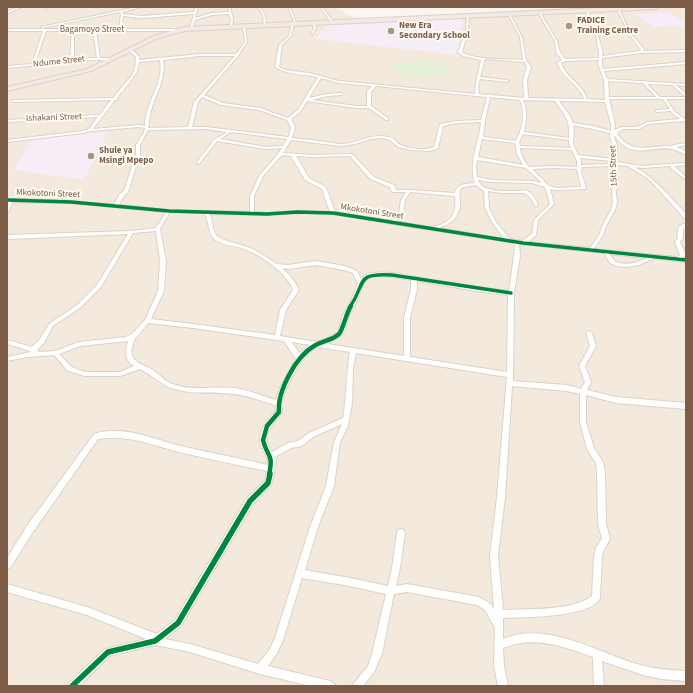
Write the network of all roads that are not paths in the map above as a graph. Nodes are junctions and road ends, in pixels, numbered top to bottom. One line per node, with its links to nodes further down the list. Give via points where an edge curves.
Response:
1 (20, 7): 16 (street)
2 (141, 7): 13 (street)
3 (197, 7): 14 (street)
4 (229, 7): 15 (street)
5 (259, 7): 25 (street, via 264,15)
6 (289, 7): 23 (street)
7 (321, 7): 21 (street)
8 (656, 7): 10 (highway)
9 (614, 8): 10 (highway); 11 (highway); 39 (street, via 643,50)
10 (640, 8)
11 (587, 10): 12 (highway); 42 (street, 15th Street, via 597,35)
12 (539, 12): 17 (highway); 47 (street)
13 (121, 13): 14 (street, via 142,17); 19 (street); 33 (street)
14 (195, 13): 20 (street)
15 (231, 13): 20 (street, via 212,14); 27 (street)
16 (7, 14)
17 (509, 14): 18 (highway); 46 (street, via 520,37)
18 (468, 16): 21 (highway); 41 (street, via 467,31 460,52)
19 (92, 17): 24 (street); 32 (street)
20 (194, 19): 28 (street)
21 (333, 22): 22 (highway)
22 (313, 23): 23 (highway); 35 (street, via 315,28)
23 (295, 24): 25 (highway); 54 (street, via 290,36 281,44 277,68)
24 (56, 25): 29 (street); 30 (street)
25 (264, 25): 26 (highway)
26 (244, 26): 27 (highway); 40 (street, via 246,42)
27 (231, 27): 28 (highway)
28 (191, 28): 34 (highway)
29 (8, 30): 30 (street, Bagamoyo Street); 36 (street)
30 (45, 30): 31 (street, Bagamoyo Street); 51 (street)
31 (73, 30): 32 (street, Bagamoyo Street); 48 (street)
32 (94, 30): 33 (street, Bagamoyo Street); 43 (street)
33 (120, 30): 34 (street, Bagamoyo Street)
34 (176, 30): 37 (highway)
35 (312, 34)
36 (7, 35)
37 (130, 50): 44 (highway); 49 (street, via 138,56)
38 (686, 51): 39 (street)
39 (640, 52): 42 (street)
40 (237, 55): 45 (street); 66 (street)
41 (481, 58): 46 (street); 55 (street, via 483,60)
42 (601, 58): 47 (street); 53 (street, 15th Street)
43 (99, 59): 44 (street, Ndume Street); 48 (street, Ndume Street)
44 (112, 59): 62 (highway, via 83,72)
45 (161, 59): 49 (street); 89 (street, via 159,85 148,114)
46 (525, 60): 68 (street, via 529,67 525,80)
47 (564, 60): 77 (street, via 560,61 560,66)
48 (72, 61): 51 (street, Ndume Street)
49 (138, 61): 71 (street, via 133,75)
50 (686, 63): 53 (street)
51 (33, 65): 52 (street, Ndume Street)
52 (7, 67)
53 (603, 70): 56 (street, 15th Street)
54 (320, 77): 59 (street, via 339,82); 73 (street)
55 (479, 78): 57 (street); 64 (street)
56 (606, 80): 58 (street); 74 (street, 15th Street)
57 (507, 81)
58 (644, 82): 60 (street); 69 (street)
59 (375, 85): 64 (street); 78 (street, via 369,92)
60 (674, 85): 61 (street); 67 (street)
61 (686, 85)
62 (7, 89)
63 (341, 94): 73 (street)
64 (477, 94): 65 (street)
65 (489, 95): 72 (street); 85 (street)
66 (202, 96): 82 (street, via 222,104 260,109); 88 (street, via 195,106)
67 (686, 97): 70 (street)
68 (526, 98): 72 (street); 76 (street)
69 (659, 98): 70 (street); 74 (street)
70 (664, 98): 79 (street)
71 (116, 99): 75 (street); 81 (street)
72 (521, 99): 92 (street, via 525,116)
73 (305, 100): 78 (street); 82 (street, via 297,113)
74 (607, 100): 77 (street); 93 (street, 15th Street)
75 (13, 101)
76 (558, 101): 77 (street); 87 (street)
77 (586, 101)
78 (369, 107): 83 (street, via 376,109)
79 (672, 110): 80 (street); 86 (street)
80 (657, 111)
81 (101, 116): 84 (street, Ishakani Street); 90 (street)
82 (289, 119): 95 (street, via 293,127)
83 (387, 119)
84 (7, 121)
85 (483, 121): 94 (street); 95 (street, via 441,125 436,148 430,151 401,147 392,139 376,137 341,145)
86 (684, 121): 93 (street, via 646,123 638,128 622,128)
87 (571, 124): 93 (street); 96 (street)
88 (190, 127): 89 (street); 91 (street)
89 (146, 128): 90 (street, via 139,126); 126 (street, via 138,145 138,154 126,192)
90 (90, 130): 98 (street)
91 (229, 132): 95 (street); 97 (street)
92 (522, 133): 96 (street); 99 (street)
93 (614, 134): 101 (street, via 625,146 631,148); 111 (street, 15th Street)
94 (481, 138): 99 (street); 108 (street)
95 (290, 139): 102 (street)
96 (571, 139): 103 (street)
97 (217, 140): 102 (street, via 266,148); 110 (street)
98 (7, 141)
99 (518, 144): 103 (street); 116 (street, via 520,158)
100 (686, 144): 101 (street)
101 (673, 146): 104 (street)
102 (284, 147): 105 (street)
103 (573, 149): 107 (street)
104 (686, 154)
105 (280, 155): 106 (street); 130 (street, via 261,176 252,196)
106 (294, 155): 122 (street, via 351,155 375,180 392,186 394,191); 131 (street, via 307,179 324,188)
107 (577, 156): 109 (street); 113 (street)
108 (475, 158): 116 (street); 117 (street, via 473,170)
109 (598, 159): 111 (street); 113 (street)
110 (198, 163)
111 (615, 163): 113 (street); 115 (street); 143 (street, 15th Street, via 615,203)
112 (686, 164): 114 (street)
113 (580, 165): 116 (street); 120 (street, via 584,188 564,190)
114 (672, 165): 115 (street); 118 (street)
115 (630, 166): 132 (street, via 654,181)
116 (529, 168): 120 (street)
117 (476, 178): 119 (street); 120 (street, via 532,182)
118 (686, 179)
119 (477, 184): 121 (street); 123 (street, via 460,187)
120 (547, 186): 138 (street, via 552,204 537,218)
121 (484, 189): 125 (street, via 526,192 534,199); 140 (street, via 487,193 487,208)
122 (409, 191): 123 (street); 133 (street, via 403,200 402,214)
123 (457, 195): 136 (street, via 458,206 451,222)
124 (9, 200): 126 (street, Mkokotoni Street); 127 (street)
125 (536, 205)
126 (116, 206): 128 (street, Mkokotoni Street)
127 (7, 210)
128 (169, 211): 129 (street, Mkokotoni Street); 135 (street)
129 (205, 212): 130 (street, Mkokotoni Street); 148 (street, via 215,238 252,250)
130 (252, 213): 131 (street, Mkokotoni Street)
131 (333, 213): 133 (street, Mkokotoni Street)
132 (686, 217)
133 (391, 223): 136 (street, Mkokotoni Street)
134 (686, 224): 146 (street, via 679,229 680,238 677,242 683,256)
135 (158, 229): 137 (street); 152 (street, via 163,261 162,283 161,291)
136 (430, 229): 140 (street, Mkokotoni Street)
137 (131, 232): 139 (street); 159 (street, via 99,286 79,306 51,325 42,341)
138 (534, 234): 141 (street); 142 (street, via 537,240)
139 (7, 237)
140 (509, 241): 141 (street, Mkokotoni Street)
141 (520, 243): 142 (street, Mkokotoni Street); 151 (street)
142 (546, 246): 143 (street, Mkokotoni Street)
143 (591, 250): 144 (street, Mkokotoni Street)
144 (605, 251): 145 (street, Mkokotoni Street); 145 (street, via 612,262 626,266)
145 (652, 257): 146 (street, Mkokotoni Street)
146 (678, 259): 147 (street, Mkokotoni Street)
147 (686, 260)
148 (275, 266): 150 (street, via 316,263 345,268 355,272); 155 (street, via 290,277 296,290 283,310)
149 (414, 278): 150 (street, via 376,274); 151 (street); 165 (street, via 407,318)
150 (360, 283): 158 (street, via 354,303 344,317 342,330 334,338)
151 (511, 293): 167 (street)
152 (147, 321): 154 (street); 155 (street)
153 (589, 332): 168 (street, via 593,346 582,366 588,382)
154 (132, 337): 161 (street, via 115,342 79,344); 166 (street, via 128,357)
155 (277, 338): 156 (street)
156 (286, 339): 158 (street); 164 (street)
157 (7, 342): 159 (street)
158 (315, 345): 160 (street); 164 (street, via 306,350)
159 (33, 350): 162 (street)
160 (353, 351): 165 (street); 171 (street, via 350,368 350,403)
161 (55, 353): 162 (street); 166 (street, via 70,368 85,374 120,374)
162 (41, 354): 163 (street)
163 (7, 359)
164 (300, 359): 169 (street, via 287,379)
165 (407, 359): 167 (street)
166 (139, 367): 169 (street, via 166,383 179,387 204,392 235,391)
167 (509, 379): 168 (street); 179 (street, via 494,556)
168 (583, 392): 170 (street, via 616,400); 179 (street, via 582,413 586,433 601,472 602,524 606,539 598,556 596,598 588,604 565,610)
169 (278, 403): 172 (street, via 279,414 267,426 263,440)
170 (686, 406)
171 (345, 420): 172 (street); 176 (street, via 343,431 336,442 330,486 318,514)
172 (271, 456): 173 (street)
173 (271, 469): 175 (street, via 131,436 96,436); 181 (street, via 268,482 250,501 178,623)
174 (401, 533): 178 (street)
175 (7, 565)
176 (300, 573): 178 (street); 184 (street, via 279,640)
177 (7, 588): 181 (street, via 87,610)
178 (390, 591): 180 (street, via 407,588 479,601 488,607); 188 (street, via 377,654 371,669)
179 (499, 614): 180 (street)
180 (499, 627): 182 (street)
181 (157, 640): 184 (street); 186 (street, via 108,652)
182 (500, 646): 183 (street, via 521,638 546,640 570,644); 189 (street, via 499,666)
183 (597, 655): 185 (street, via 639,670); 190 (street)
184 (260, 669): 187 (street)
185 (686, 676)
186 (72, 686)
187 (330, 686)
188 (357, 686)
189 (503, 686)
190 (599, 686)

